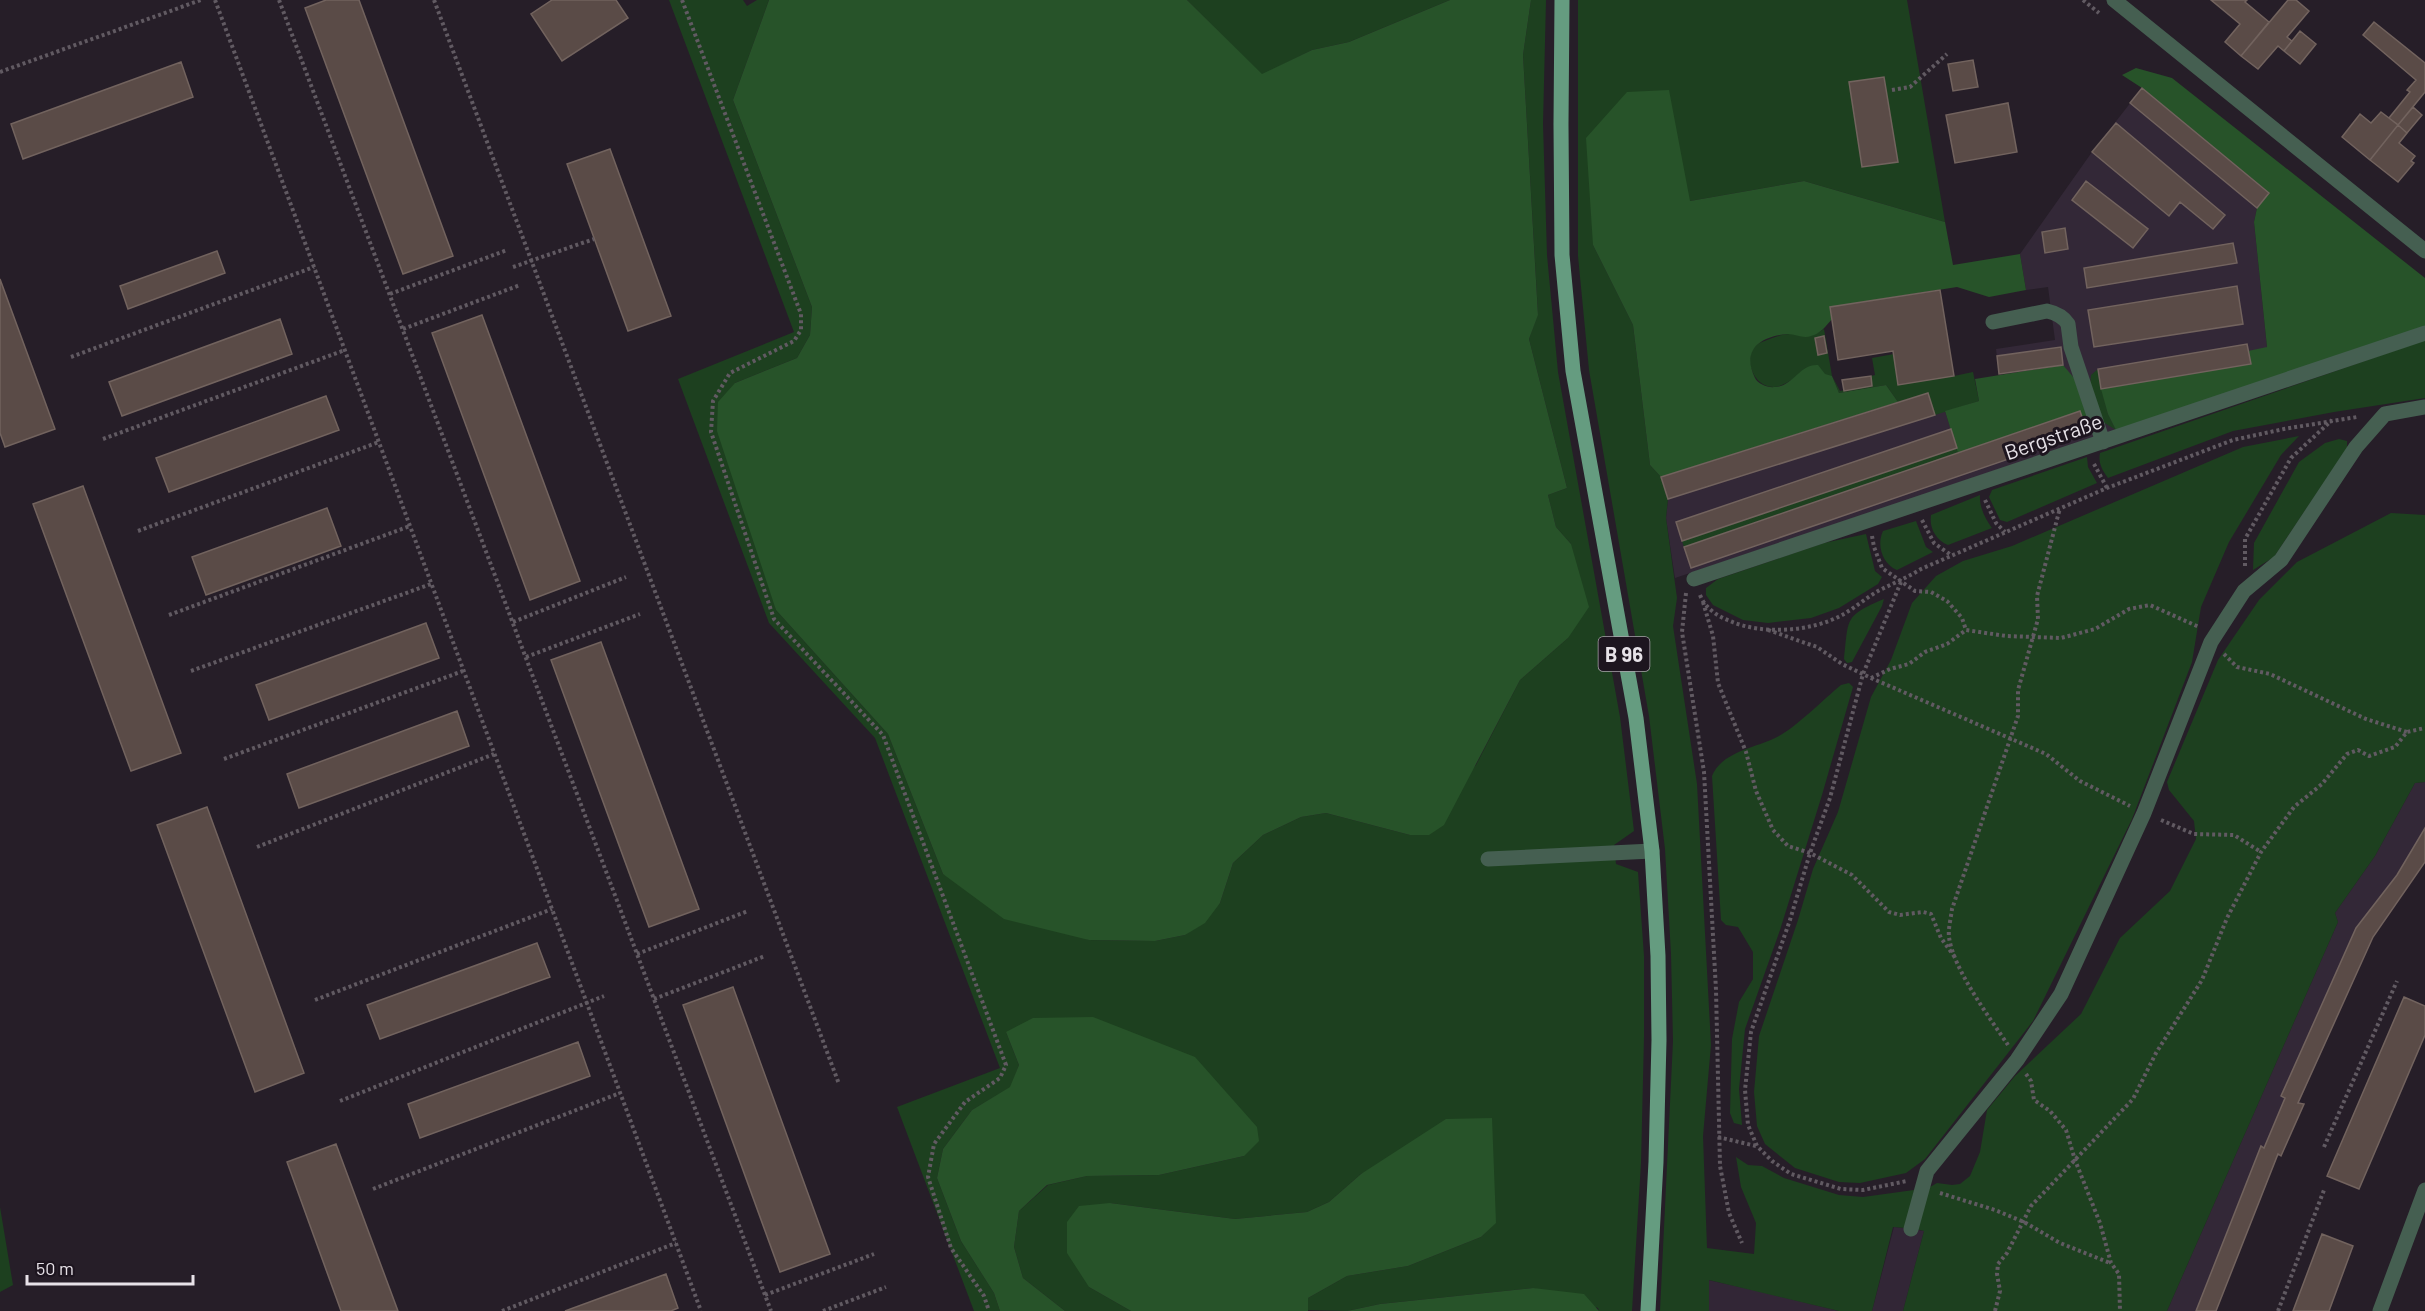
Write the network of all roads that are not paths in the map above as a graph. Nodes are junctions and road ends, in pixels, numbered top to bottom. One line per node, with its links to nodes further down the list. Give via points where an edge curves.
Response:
1 (1562, 0): 9 (main road, B 96, via 1563,255 1574,371 1636,718)
2 (2114, 0): 3 (street)
3 (2425, 251)
4 (1992, 322): 7 (street, via 2047,311 2065,318)
5 (2425, 333): 7 (street, Bergstraße)
6 (2425, 407): 12 (street, via 2385,414 2356,447 2281,560 2244,591 2211,642 2144,813 2061,994 2017,1060 1927,1171)
7 (2097, 443): 8 (street, Bergstraße)
8 (1694, 579)
9 (1652, 851): 10 (street); 13 (main road, B 96, via 1659,1040)
10 (1488, 860)
11 (2425, 1190): 14 (street)
12 (1911, 1229)
13 (1647, 1311)
14 (2380, 1311)

